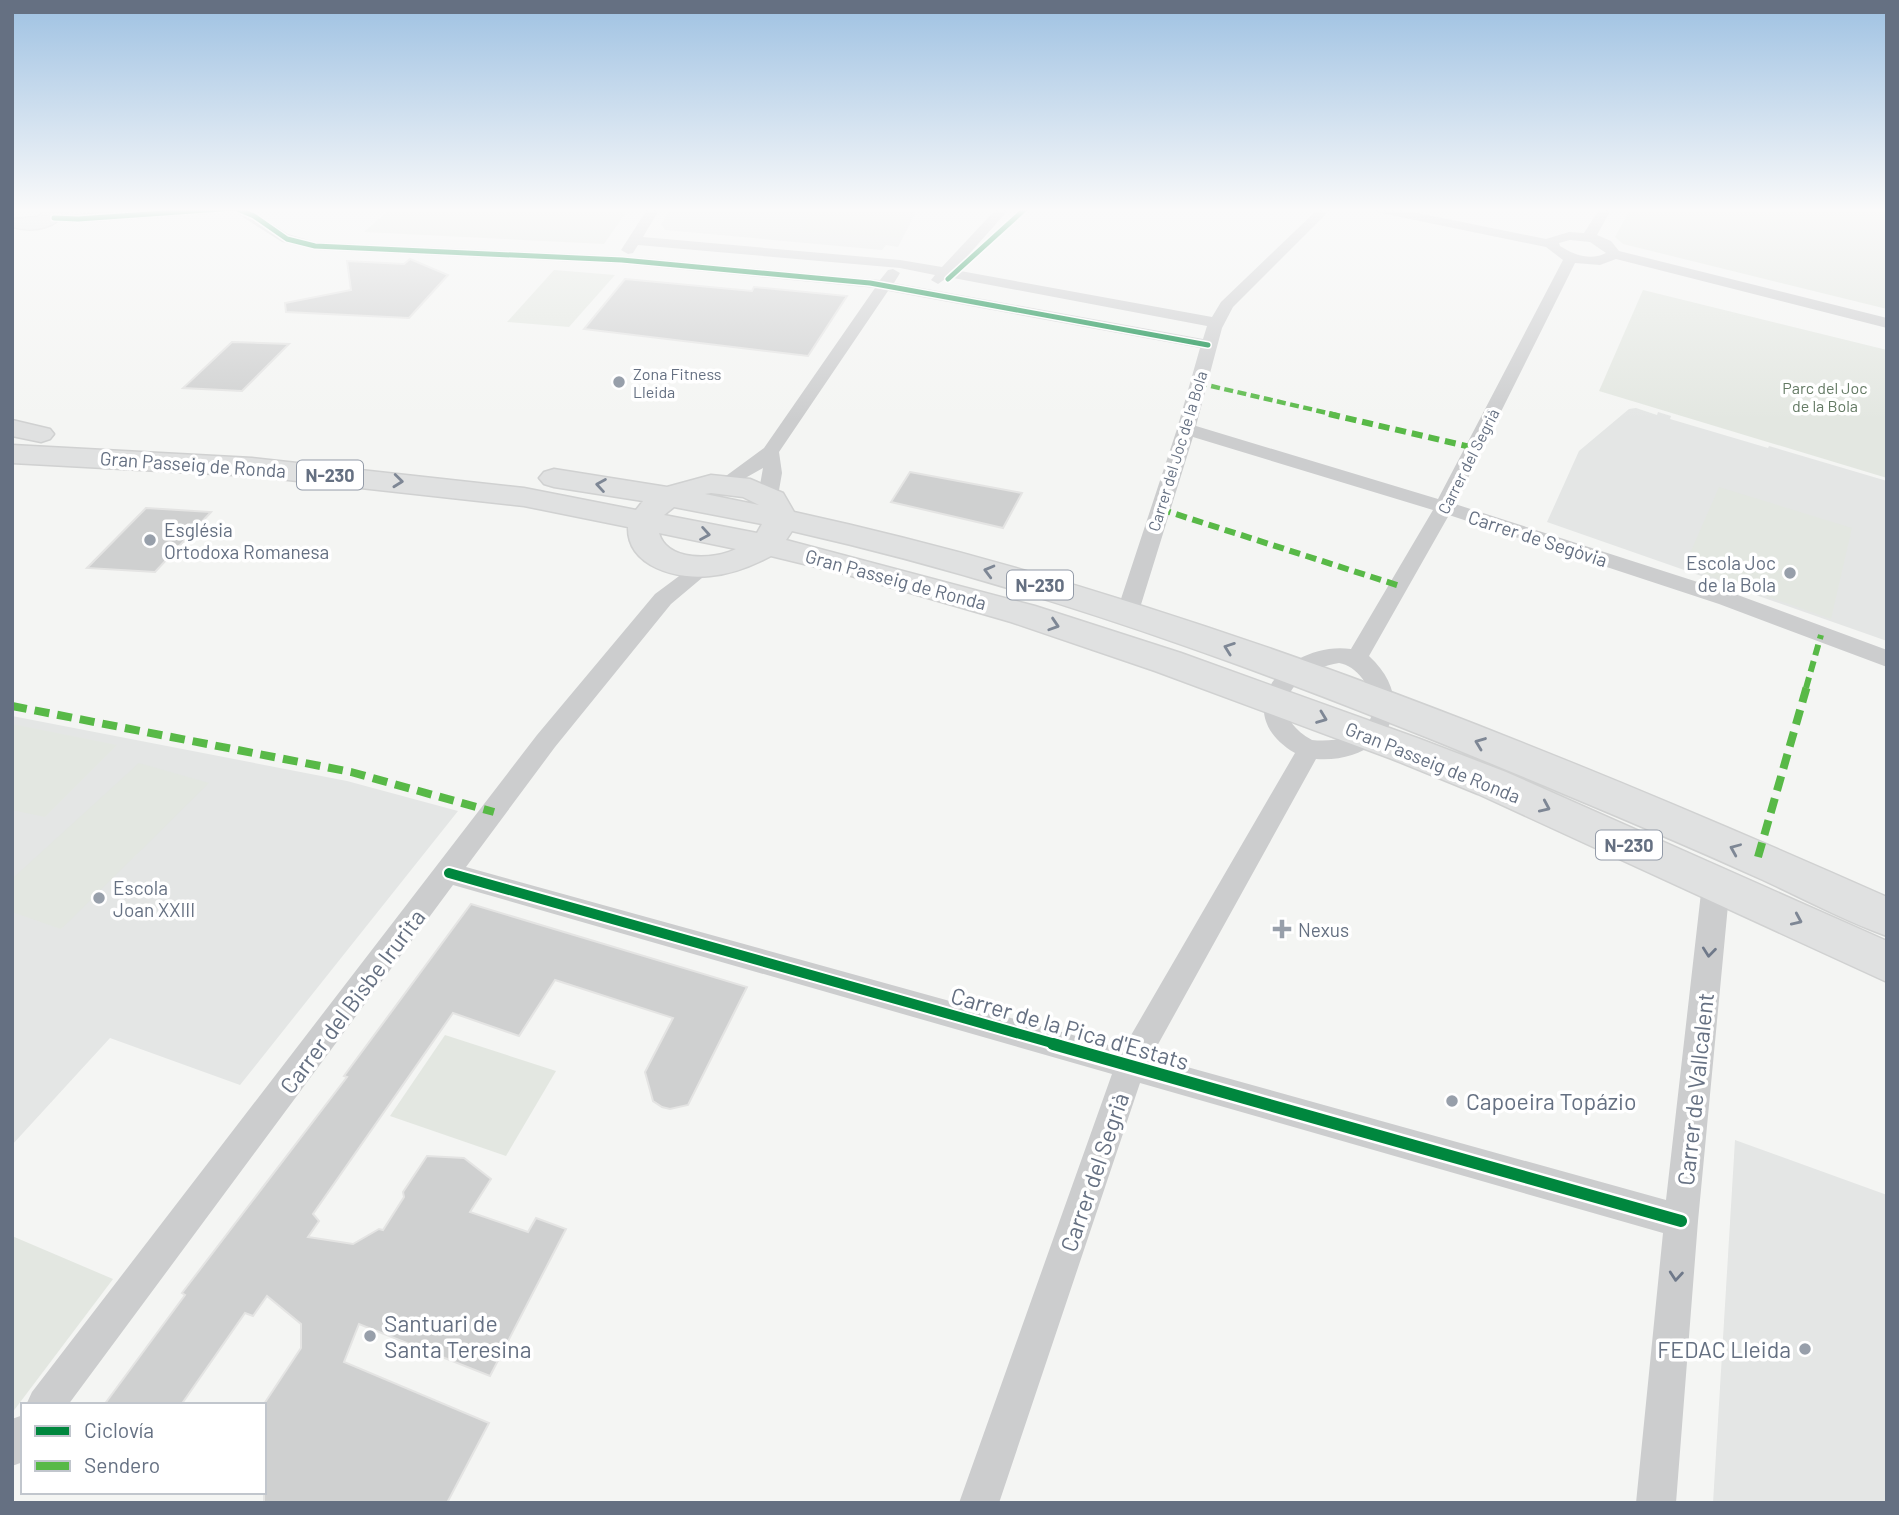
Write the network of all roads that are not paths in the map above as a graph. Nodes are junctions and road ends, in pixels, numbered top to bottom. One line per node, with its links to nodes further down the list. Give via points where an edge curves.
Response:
1 (819, 279): 8 (street)
2 (890, 279): 8 (street)
3 (940, 279): 9 (street)
4 (981, 279): 10 (street)
5 (1253, 279): 10 (street, Carrer del Joc de la Bola, via 1226,305)
6 (1560, 279): 21 (street, Carrer del Segrià)
7 (1712, 279): 11 (street)
8 (885, 285): 9 (street); 17 (street)
9 (929, 292): 12 (street)
10 (1217, 323): 12 (street, Carrer del Joc de la Bola)
11 (1887, 323)
12 (1208, 345): 14 (street, Carrer del Joc de la Bola)
13 (12, 428): 16 (street)
14 (1186, 429): 21 (street, Carrer de Segòvia); 27 (street, Carrer del Joc de la Bola)
15 (12, 434): 16 (main road, Gran Passeig de Ronda / N-230)
16 (41, 434): 20 (main road, Gran Passeig de Ronda / N-230, one-way to 16, via 293,446)
17 (770, 452): 19 (street); 22 (street)
18 (12, 454): 23 (main road, Gran Passeig de Ronda / N-230, one-way to 23, via 253,467 403,482 524,497)
19 (724, 484): 20 (main road, via 689,488); 22 (main road, via 753,488)
20 (669, 496): 22 (main road, Gran Passeig de Ronda / N-230); 23 (main road)
21 (1444, 508): 28 (street, Carrer del Segrià); 29 (street, Carrer de Segòvia, via 1727,599)
22 (772, 520): 23 (main road, Gran Passeig de Ronda / N-230, one-way to 22); 25 (main road, via 742,559); 27 (main road, Gran Passeig de Ronda / N-230, one-way to 22, via 846,533); 30 (main road, Gran Passeig de Ronda / N-230, one-way to 30, via 847,564)
23 (644, 522): 24 (main road, via 648,547)
24 (672, 563): 25 (main road); 26 (street, Carrer del Bisbe Irurita)
25 (705, 567): 26 (street, Carrer del Bisbe Irurita)
26 (663, 599): 33 (street, Carrer del Bisbe Irurita, via 546,741)
27 (1128, 611): 30 (main road, Gran Passeig de Ronda / N-230, one-way to 27)
28 (1356, 659): 30 (street, via 1326,656 1305,662); 31 (street, via 1378,684)
29 (1887, 659)
30 (1284, 686): 31 (main road, Gran Passeig de Ronda / N-230); 32 (street, via 1277,719 1289,737)
31 (1375, 721): 32 (street, via 1345,747); 34 (main road, Gran Passeig de Ronda / N-230, one-way to 34, via 1492,783); 35 (main road, Gran Passeig de Ronda / N-230, one-way to 31, via 1637,806)
32 (1309, 748): 37 (street, Carrer del Segrià)
33 (449, 873): 37 (street, Carrer de la Pica d'Estats); 39 (street, Carrer del Bisbe Irurita)
34 (1716, 884): 36 (main road, Gran Passeig de Ronda / N-230, one-way to 36); 38 (street, Carrer de Vallcalent, one-way to 38)
35 (1887, 917)
36 (1887, 962)
37 (1130, 1064): 38 (street, Carrer de la Pica d'Estats); 40 (street, Carrer del Segrià)
38 (1681, 1220): 41 (street, Carrer de Vallcalent, one-way to 41)
39 (47, 1403)
40 (979, 1503)
41 (1656, 1503)

